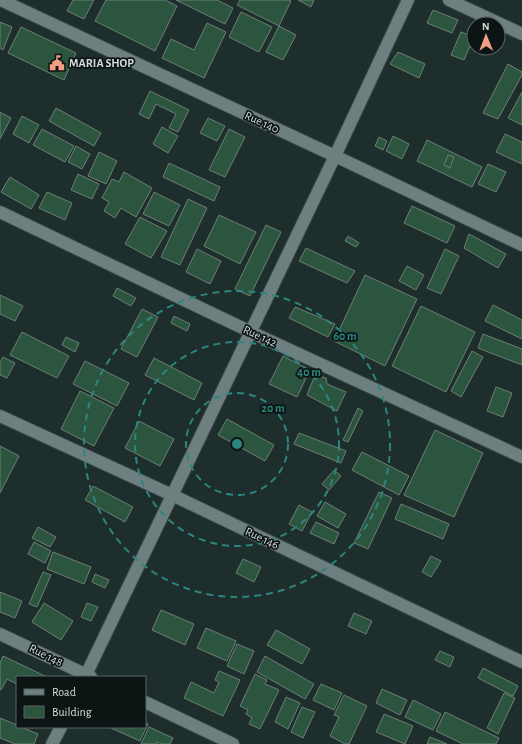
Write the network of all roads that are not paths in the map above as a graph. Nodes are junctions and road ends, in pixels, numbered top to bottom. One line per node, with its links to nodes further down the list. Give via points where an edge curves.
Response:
1 (1, 0): 5 (street, Rue 140)
2 (408, 0): 5 (street)
3 (449, 0): 4 (street)
4 (522, 34)
5 (336, 156): 7 (street, Rue 140); 8 (street)
6 (0, 212): 8 (street, Rue 142)
7 (522, 246)
8 (251, 332): 10 (street, Rue 142); 11 (street)
9 (0, 416): 11 (street, Rue 146)
10 (522, 457)
11 (172, 495): 13 (street, Rue 146); 14 (street)
12 (0, 634): 14 (street, Rue 148)
13 (522, 662)
14 (87, 676)
15 (146, 702): 18 (street)
16 (60, 728): 17 (street)
17 (52, 744)
18 (233, 744)

